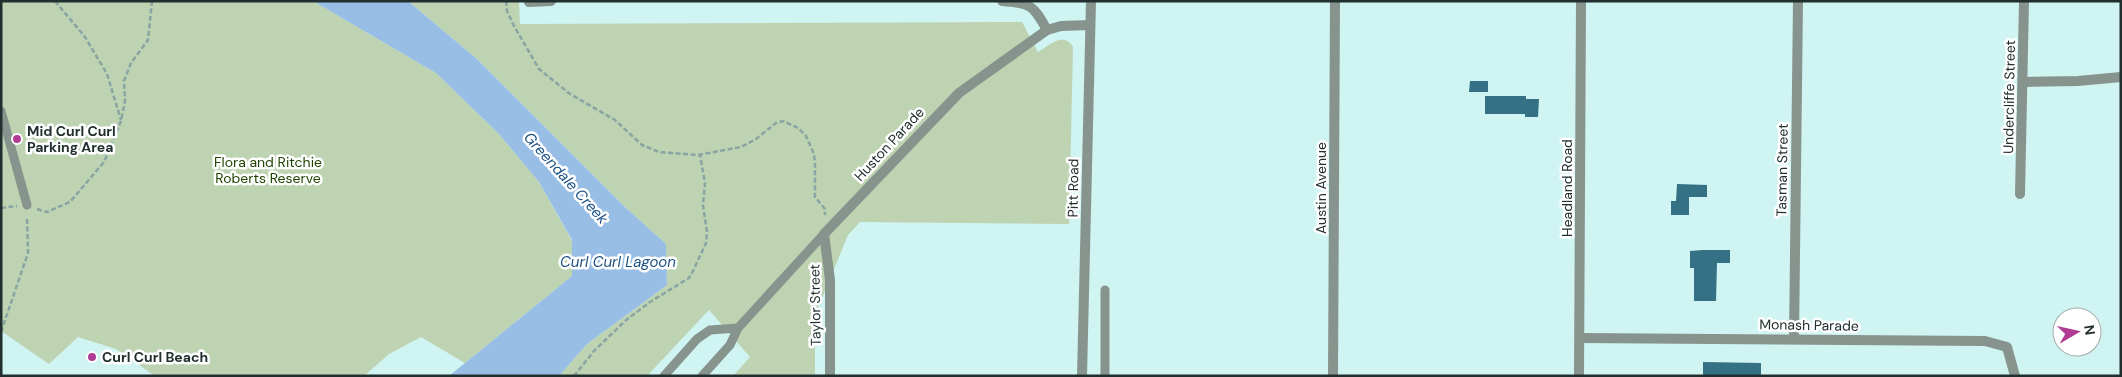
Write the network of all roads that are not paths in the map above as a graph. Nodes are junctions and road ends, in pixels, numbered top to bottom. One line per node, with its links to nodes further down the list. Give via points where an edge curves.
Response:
1 (550, 1): 8 (street)
2 (1002, 1): 10 (street, via 1031,6)
3 (1091, 1): 9 (street, Pitt Road)
4 (1335, 1): 26 (street, Austin Avenue)
5 (1582, 1): 19 (street, Headland Road)
6 (1798, 1): 20 (street, Tasman Street)
7 (2024, 1): 12 (street, Undercliffe Street)
8 (530, 2)
9 (1090, 25): 10 (street, Huston Parade); 24 (street, Pitt Road)
10 (1048, 30): 16 (street, Huston Parade, via 959,93)
11 (2121, 77): 12 (street)
12 (2024, 82): 14 (street, Undercliffe Street)
13 (1, 111): 15 (lane)
14 (2020, 194)
15 (27, 205)
16 (824, 234): 18 (lane, Huston Parade); 23 (street, Taylor Street, via 830,280)
17 (1105, 290): 25 (lane)
18 (738, 328): 21 (lane, via 710,330 697,339); 22 (lane, Huston Parade, via 730,345)
19 (1580, 338): 20 (street, Monash Parade); 27 (street, Headland Road)
20 (1794, 338): 28 (street, Monash Parade, via 1985,341 2007,347)
21 (664, 376)
22 (702, 376)
23 (830, 376)
24 (1082, 376)
25 (1105, 376)
26 (1333, 376)
27 (1579, 376)
28 (2015, 376)

